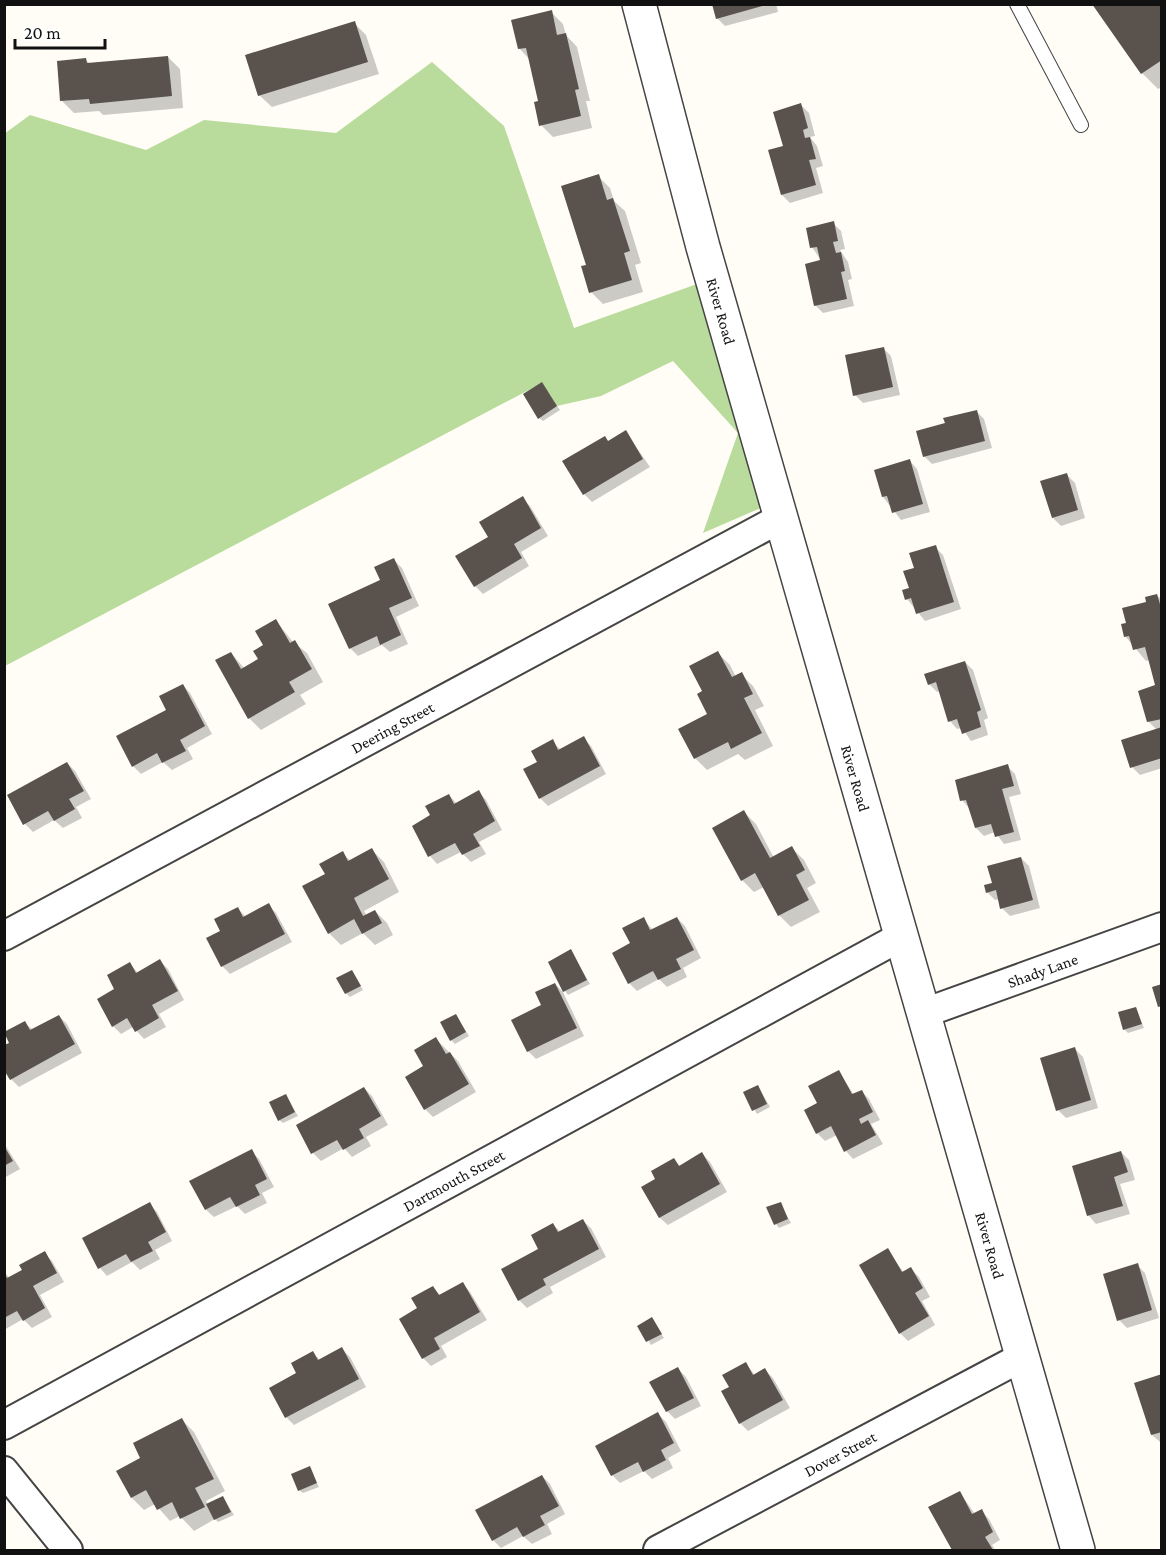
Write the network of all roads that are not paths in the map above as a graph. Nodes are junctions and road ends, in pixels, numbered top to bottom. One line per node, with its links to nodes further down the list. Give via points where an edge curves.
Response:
1 (639, 4): 4 (street, River Road, via 703,247)
2 (1017, 4): 3 (lane)
3 (1081, 125)
4 (782, 518): 6 (street, Deering Street); 7 (street, River Road)
5 (1161, 927): 8 (street, Shady Lane)
6 (4, 936)
7 (902, 936): 8 (street, River Road); 10 (street, Dartmouth Street)
8 (924, 1013): 9 (street, River Road)
9 (1022, 1357): 13 (street, Dover Street); 14 (street, River Road)
10 (4, 1425)
11 (4, 1471): 12 (street)
12 (68, 1551)
13 (658, 1551)
14 (1078, 1551)

